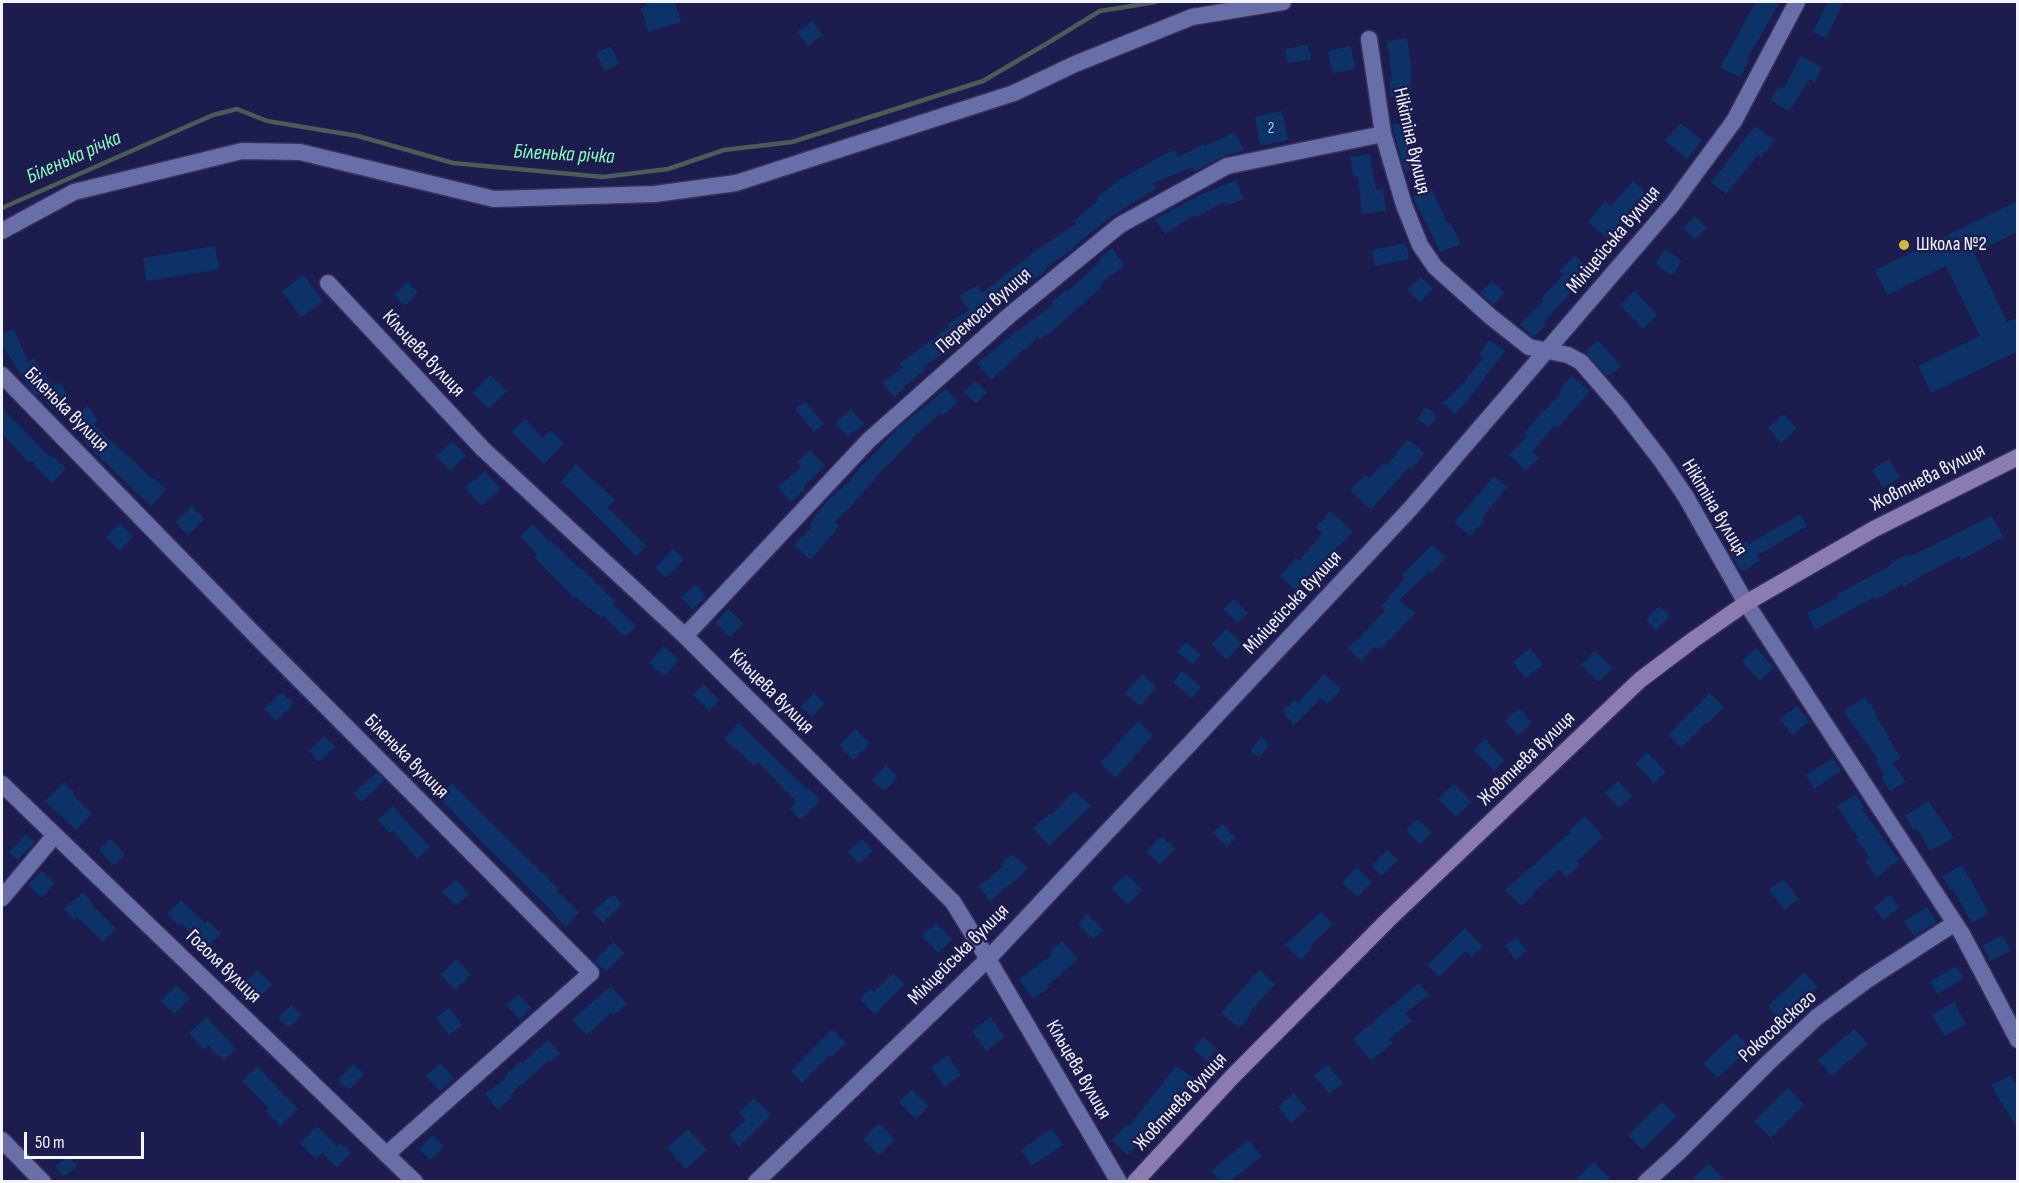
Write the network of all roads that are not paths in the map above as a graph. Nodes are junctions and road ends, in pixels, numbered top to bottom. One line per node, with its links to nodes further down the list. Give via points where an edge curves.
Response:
1 (1283, 2): 5 (street, via 1192,17 1014,93 736,183 655,194 494,199 300,152 242,151 74,192)
2 (1797, 2): 7 (street, Міліцейська вулиця, via 1734,121 1672,205)
3 (1369, 39): 4 (street, Нікітіна вулиця)
4 (1383, 134): 7 (street, Нікітіна вулиця, via 1404,205 1420,245 1435,267 1528,347); 11 (street, Перемоги вулиця, via 1227,166 1120,225 1011,314 869,440)
5 (2, 231)
6 (328, 283): 11 (street, Кільцева вулиця, via 483,449)
7 (1548, 351): 10 (street, Нікітіна вулиця, via 1581,362 1620,407 1686,497); 16 (street, Міліцейська вулиця, via 1411,508)
8 (2, 375): 19 (street, Біленька вулиця, via 591,973)
9 (2018, 457): 10 (main road, Жовтнева вулиця, via 1874,529)
10 (1746, 603): 15 (street, Нікітіна вулиця); 24 (main road, Жовтнева вулиця, via 1632,688 1390,918 1233,1076)
11 (685, 636): 16 (street, Кільцева вулиця, via 953,902)
12 (2, 784): 13 (street, Гоголя вулиця)
13 (55, 835): 14 (street); 19 (street, Гоголя вулиця)
14 (2, 898)
15 (1955, 923): 17 (street, Нікітіна вулиця); 25 (street, Рокосовского, via 1817,1017)
16 (988, 958): 22 (street, Міліцейська вулиця); 23 (street, Кільцева вулиця)
17 (2018, 1040)
18 (2, 1140): 20 (street)
19 (387, 1154): 21 (street, Гоголя вулиця)
20 (43, 1182)
21 (415, 1182)
22 (756, 1182)
23 (1119, 1182)
24 (1135, 1182)
25 (1646, 1182)

